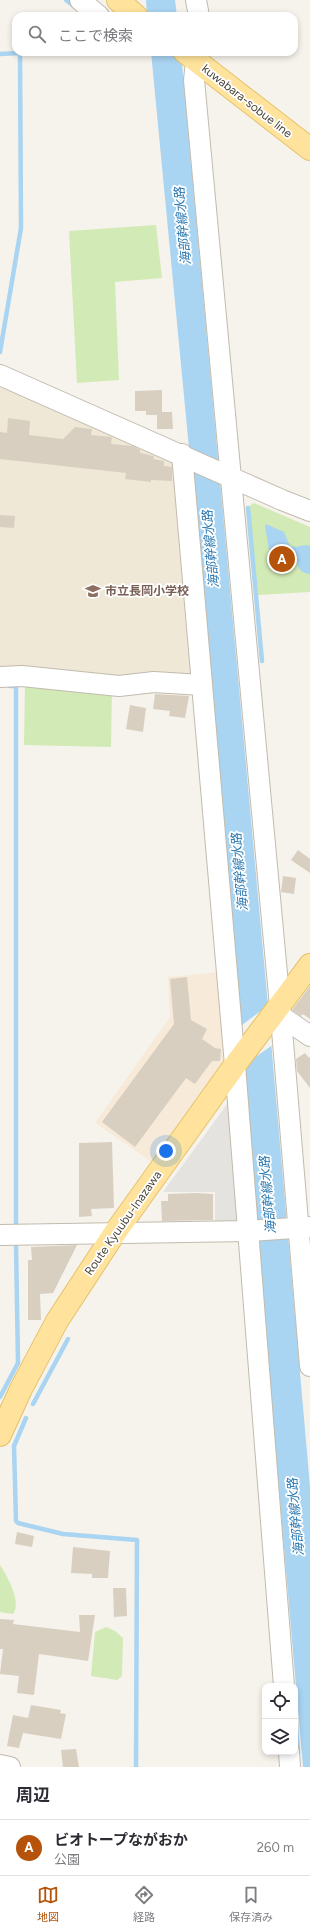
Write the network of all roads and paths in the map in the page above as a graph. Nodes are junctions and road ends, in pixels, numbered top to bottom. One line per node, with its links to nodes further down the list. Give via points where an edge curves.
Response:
1 (80, 0): 4 (street)
2 (118, 0): 5 (main road)
3 (196, 0): 6 (street)
4 (94, 12)
5 (132, 12)
6 (198, 12)
7 (191, 56): 12 (street)
8 (193, 56): 9 (main road, kuwabara-sobue line)
9 (310, 150)
10 (0, 374): 11 (street)
11 (184, 456): 12 (street); 15 (street)
12 (227, 475): 13 (street); 17 (street)
13 (310, 511)
14 (0, 677): 15 (street, via 22,676 119,686 154,682)
15 (202, 685): 19 (street)
16 (310, 965): 17 (main road, Route Kyuubu-Inazawa)
17 (277, 1013): 18 (street); 19 (main road, Route Kyuubu-Inazawa); 20 (street)
18 (310, 1036)
19 (237, 1062): 21 (street); 22 (main road, Route Kyuubu-Inazawa)
20 (300, 1228): 21 (street); 24 (street)
21 (251, 1231): 22 (street); 26 (street)
22 (114, 1234): 23 (street); 25 (main road, Route Kyuubu-Inazawa, via 57,1321)
23 (0, 1235)
24 (310, 1366)
25 (2, 1424)
26 (284, 1683)
27 (289, 1755): 30 (street)
28 (0, 1765): 29 (street)
29 (10, 1767)
30 (290, 1767)

